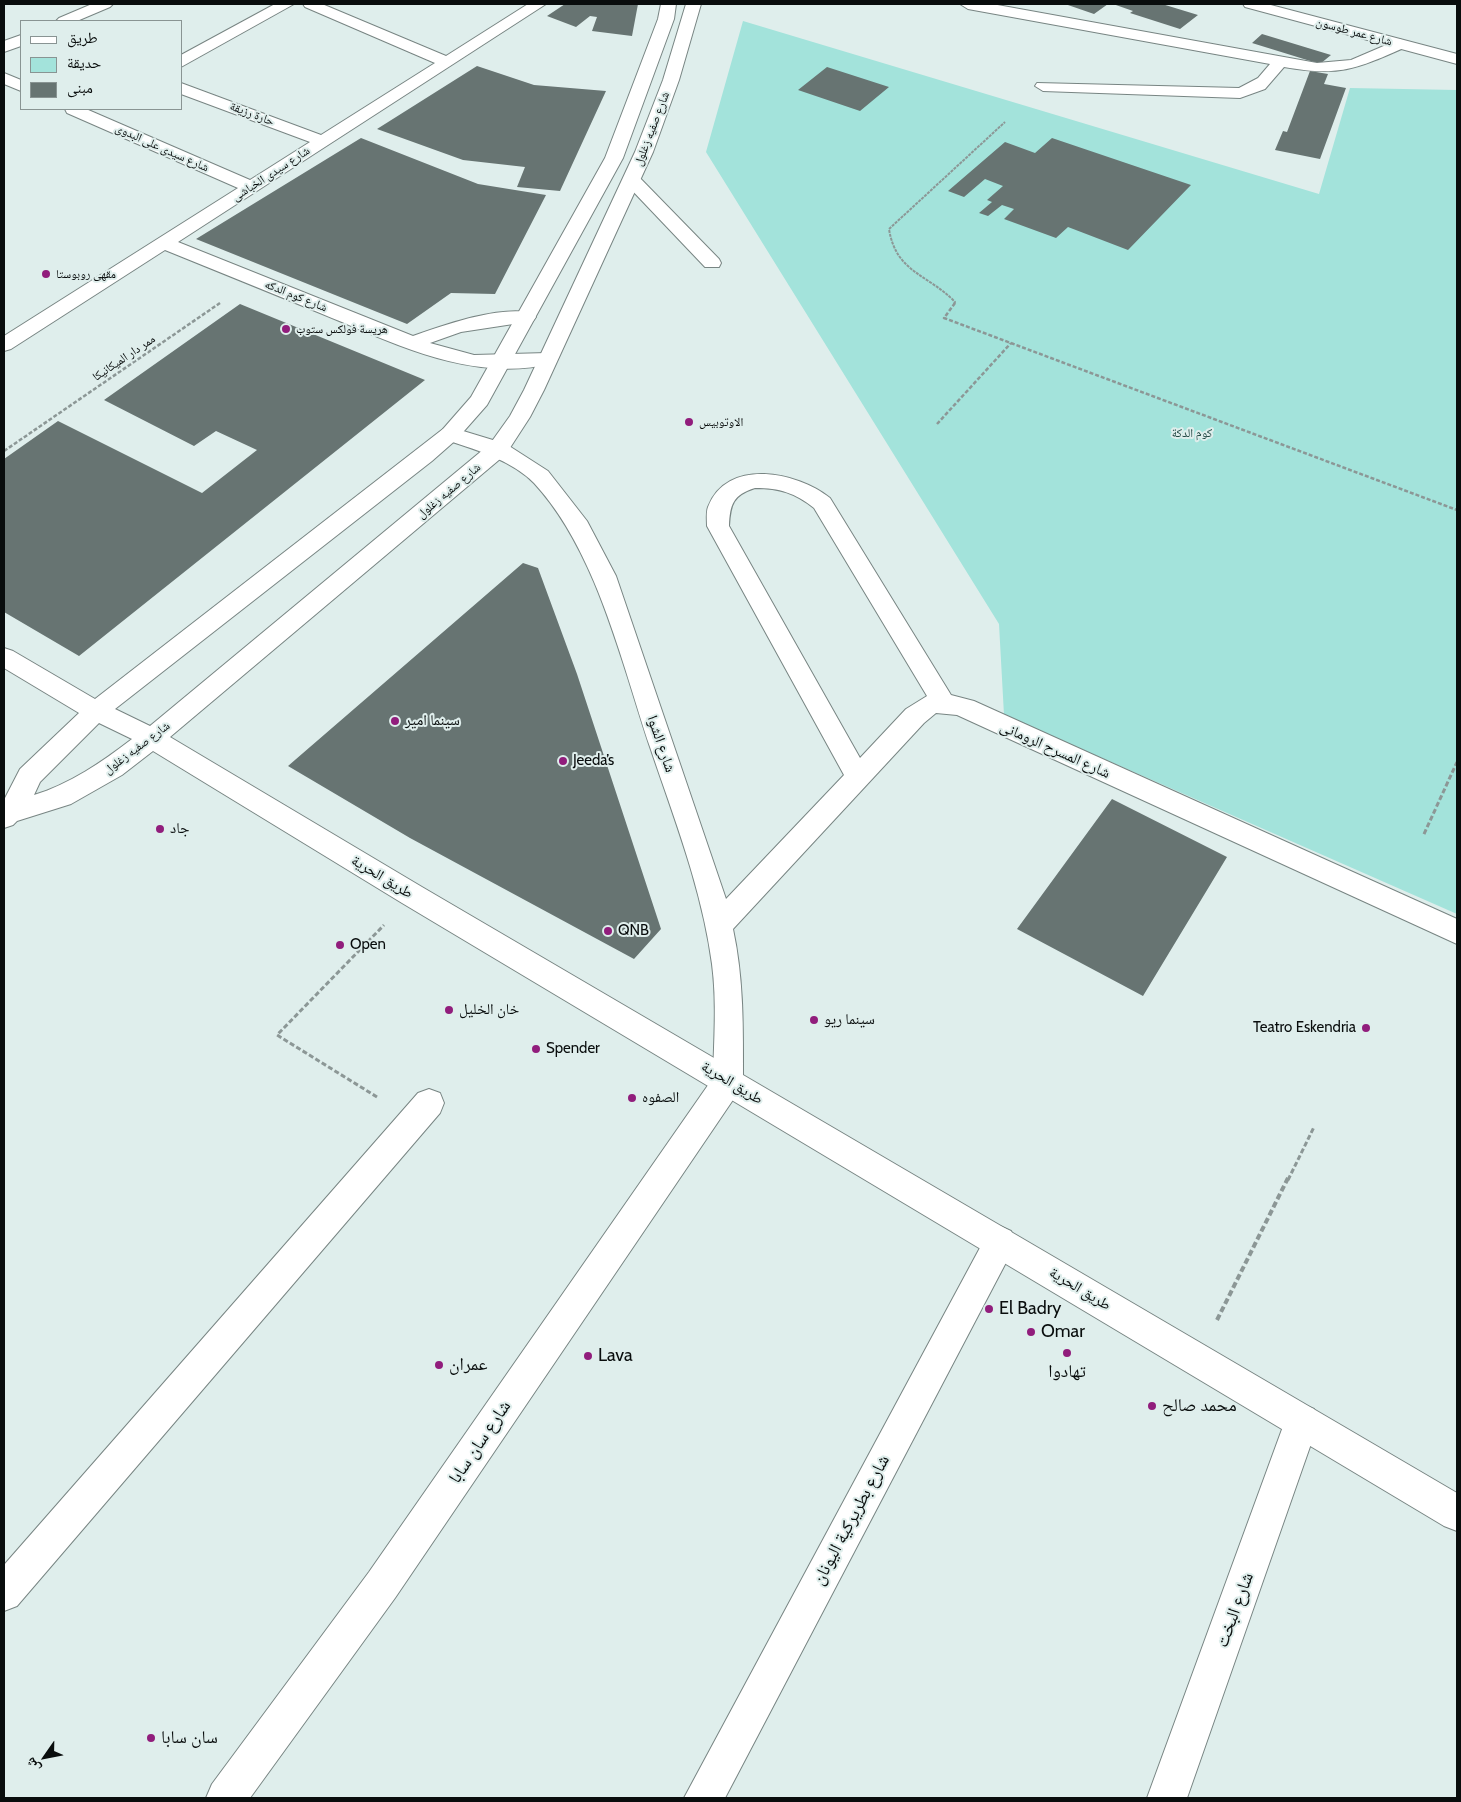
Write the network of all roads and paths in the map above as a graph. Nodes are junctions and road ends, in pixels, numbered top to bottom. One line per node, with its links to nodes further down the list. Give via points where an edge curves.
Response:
1 (105, 4): 10 (street)
2 (286, 4): 15 (street)
3 (538, 4): 17 (street, شارع سيدى الخباشى)
4 (669, 4): 26 (street, شارع صفيه زغلول)
5 (694, 4): 25 (street, شارع صفيه زغلول, via 671,80)
6 (968, 4): 9 (street)
7 (1250, 4): 12 (street, شارع عمر طوسون)
8 (319, 5): 17 (street)
9 (1024, 8): 16 (street)
10 (66, 20)
11 (20, 40): 13 (street)
12 (1400, 44): 14 (street, شارع عمر طوسون); 16 (street, via 1338,67 1317,68)
13 (4, 47)
14 (1457, 59)
15 (182, 61)
16 (1280, 61): 20 (street, via 1268,80 1240,93)
17 (446, 62): 24 (street, شارع سيدى الخباشى)
18 (4, 78): 19 (street)
19 (20, 86)
20 (1043, 86)
21 (182, 88): 24 (street, حارة رزيقة)
22 (80, 110): 27 (street, شارع سيدى على البدوى)
23 (1005, 122): 33 (path, via 889,229 890,244 901,261 946,290 955,302 944,318)
24 (322, 141): 27 (street, شارع سيدى الخباشى)
25 (632, 180): 26 (street); 29 (street); 35 (street, شارع صفيه زغلول)
26 (602, 183): 31 (street, شارع صفيه زغلول)
27 (250, 187): 28 (street, شارع سيدى الخباشى)
28 (163, 243): 30 (street, شارع كوم الدكه); 34 (street, شارع سيدى الخباشى)
29 (712, 263)
30 (254, 280): 32 (street, شارع كوم الدكه); 40 (path, ممر دار الميكانيكا)
31 (526, 317): 32 (street, via 456,327); 36 (street, شارع صفيه زغلول)
32 (413, 343): 36 (street, شارع كوم الدكه, via 474,361)
33 (1011, 343): 37 (path); 41 (path)
34 (4, 345)
35 (547, 359): 36 (street, شارع كوم الدكه); 39 (street, شارع صفيه زغلول, via 520,417)
36 (500, 362): 38 (street, شارع صفيه زغلول, via 480,400)
37 (937, 424)
38 (450, 434): 39 (street, شارع الشوا); 44 (street, شارع صفيه زغلول)
39 (498, 449): 45 (street, شارع صفيه زغلول); 51 (street, شارع الشوا, via 540,476 576,521 604,576 710,886)
40 (4, 451)
41 (1457, 510)
42 (4, 657): 44 (street, طريق الحرية)
43 (942, 701): 47 (street, via 925,706); 47 (street, via 822,503 813,494 786,481 771,479 740,486 728,493 718,509 718,526); 52 (street, شارع المسرح الرومانى, via 974,712)
44 (96, 711): 45 (street, طريق الحرية); 48 (street, شارع صفيه زغلول, via 29,776 19,800)
45 (152, 738): 48 (street, شارع صفيه زغلول, via 113,768 62,797); 50 (street, طريق الحرية)
46 (1457, 762): 49 (path)
47 (858, 777): 51 (street)
48 (5, 816)
49 (1424, 834)
50 (412, 895): 53 (street, طريق الحرية); 54 (path, via 277,1035)
51 (719, 925): 53 (street, شارع الشوا, via 730,1006)
52 (1457, 932)
53 (728, 1081): 56 (street, طريق الحرية); 61 (street, شارع سان سابا, via 382,1585)
54 (421, 1111): 60 (street)
55 (1314, 1127): 57 (path)
56 (1000, 1242): 57 (street, طريق الحرية); 62 (street, شارع بطريركية اليونان)
57 (1197, 1359): 58 (street, طريق الحرية)
58 (1302, 1421): 59 (street, طريق الحرية); 63 (street, شارع البخت)
59 (1457, 1513)
60 (4, 1593)
61 (226, 1798)
62 (704, 1798)
63 (1167, 1798)

